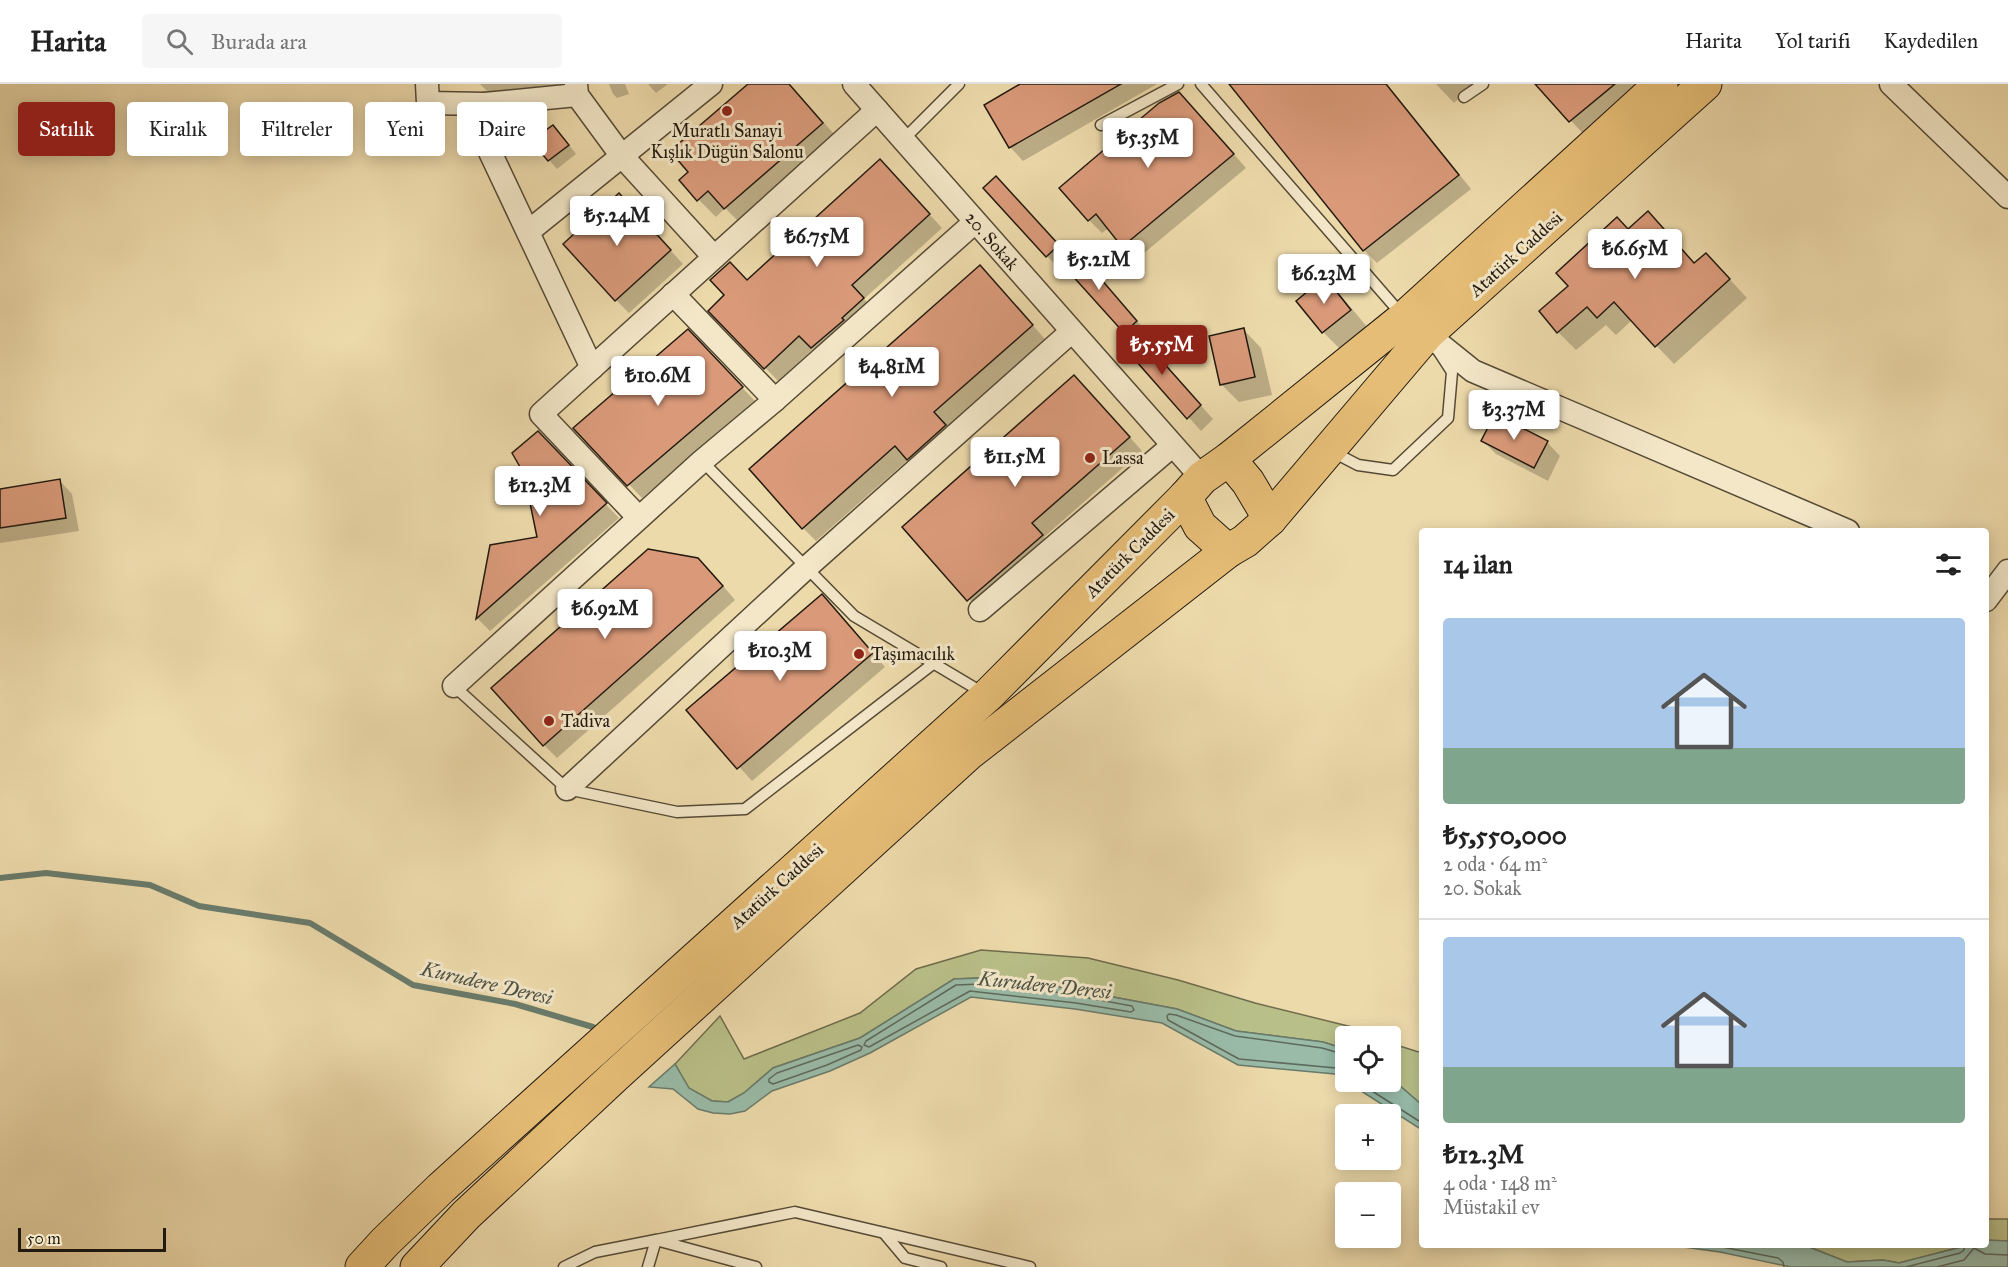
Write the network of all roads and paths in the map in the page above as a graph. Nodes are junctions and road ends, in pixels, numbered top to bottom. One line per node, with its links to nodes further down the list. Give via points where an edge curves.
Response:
1 (427, 84): 14 (street, via 428,103)
2 (711, 84): 18 (street)
3 (854, 84): 15 (street, 20. Sokak)
4 (959, 84): 17 (lane)
5 (1178, 84): 16 (lane)
6 (1201, 84): 25 (lane)
7 (1483, 84): 12 (lane)
8 (1661, 84): 25 (main road, Atatürk Caddesi)
9 (1705, 84): 25 (main road, Atatürk Caddesi)
10 (1891, 84): 20 (street)
11 (577, 89): 13 (street); 18 (street)
12 (1464, 97)
13 (497, 102)
14 (457, 104)
15 (877, 110): 17 (street, 20. Sokak); 23 (street)
16 (1101, 125)
17 (903, 140): 21 (street, 20. Sokak)
18 (621, 155): 22 (street); 23 (street)
19 (492, 156): 22 (street)
20 (2008, 197)
21 (975, 222): 26 (street, 20. Sokak); 28 (street)
22 (529, 231): 27 (street)
23 (714, 257): 24 (street)
24 (673, 294): 27 (street); 28 (street)
25 (1416, 326): 30 (main road, Atatürk Caddesi); 30 (lane, via 1452,372 1448,418 1393,470 1358,465); 31 (main road, Atatürk Caddesi); 36 (street, via 1473,371)
26 (1071, 332): 29 (street, 20. Sokak); 38 (street)
27 (592, 368): 34 (street, via 541,414)
28 (775, 400): 32 (street)
29 (1172, 446): 33 (street, 20. Sokak); 41 (street)
30 (1329, 449): 35 (main road, Atatürk Caddesi)
31 (1229, 459): 33 (main road, Atatürk Caddesi); 35 (main road)
32 (702, 461): 34 (street); 38 (lane)
33 (1194, 488): 37 (main road, via 1200,526); 44 (main road, Atatürk Caddesi)
34 (639, 518): 43 (street)
35 (1270, 519): 37 (main road, Atatürk Caddesi)
36 (1841, 528)
37 (1228, 551): 46 (main road, Atatürk Caddesi, via 968,754)
38 (806, 567): 42 (lane, via 854,616); 45 (street)
39 (2008, 571): 40 (street)
40 (1989, 593)
41 (980, 610)
42 (934, 663): 44 (lane); 45 (lane, via 746,809 676,812)
43 (454, 686): 45 (lane)
44 (988, 695): 46 (main road, Atatürk Caddesi)
45 (567, 789)
46 (640, 1032): 50 (main road, Atatürk Caddesi, via 593,1053 441,1188); 51 (main road, Atatürk Caddesi, via 615,1076 466,1215)
47 (884, 1233): 48 (lane, via 795,1212); 49 (lane); 55 (lane, via 905,1258)
48 (656, 1240): 52 (lane, via 595,1252); 53 (lane); 54 (lane)
49 (1014, 1265): 56 (lane)
50 (362, 1267)
51 (417, 1267)
52 (564, 1267)
53 (648, 1267)
54 (756, 1267)
55 (941, 1267)
56 (1030, 1267)

